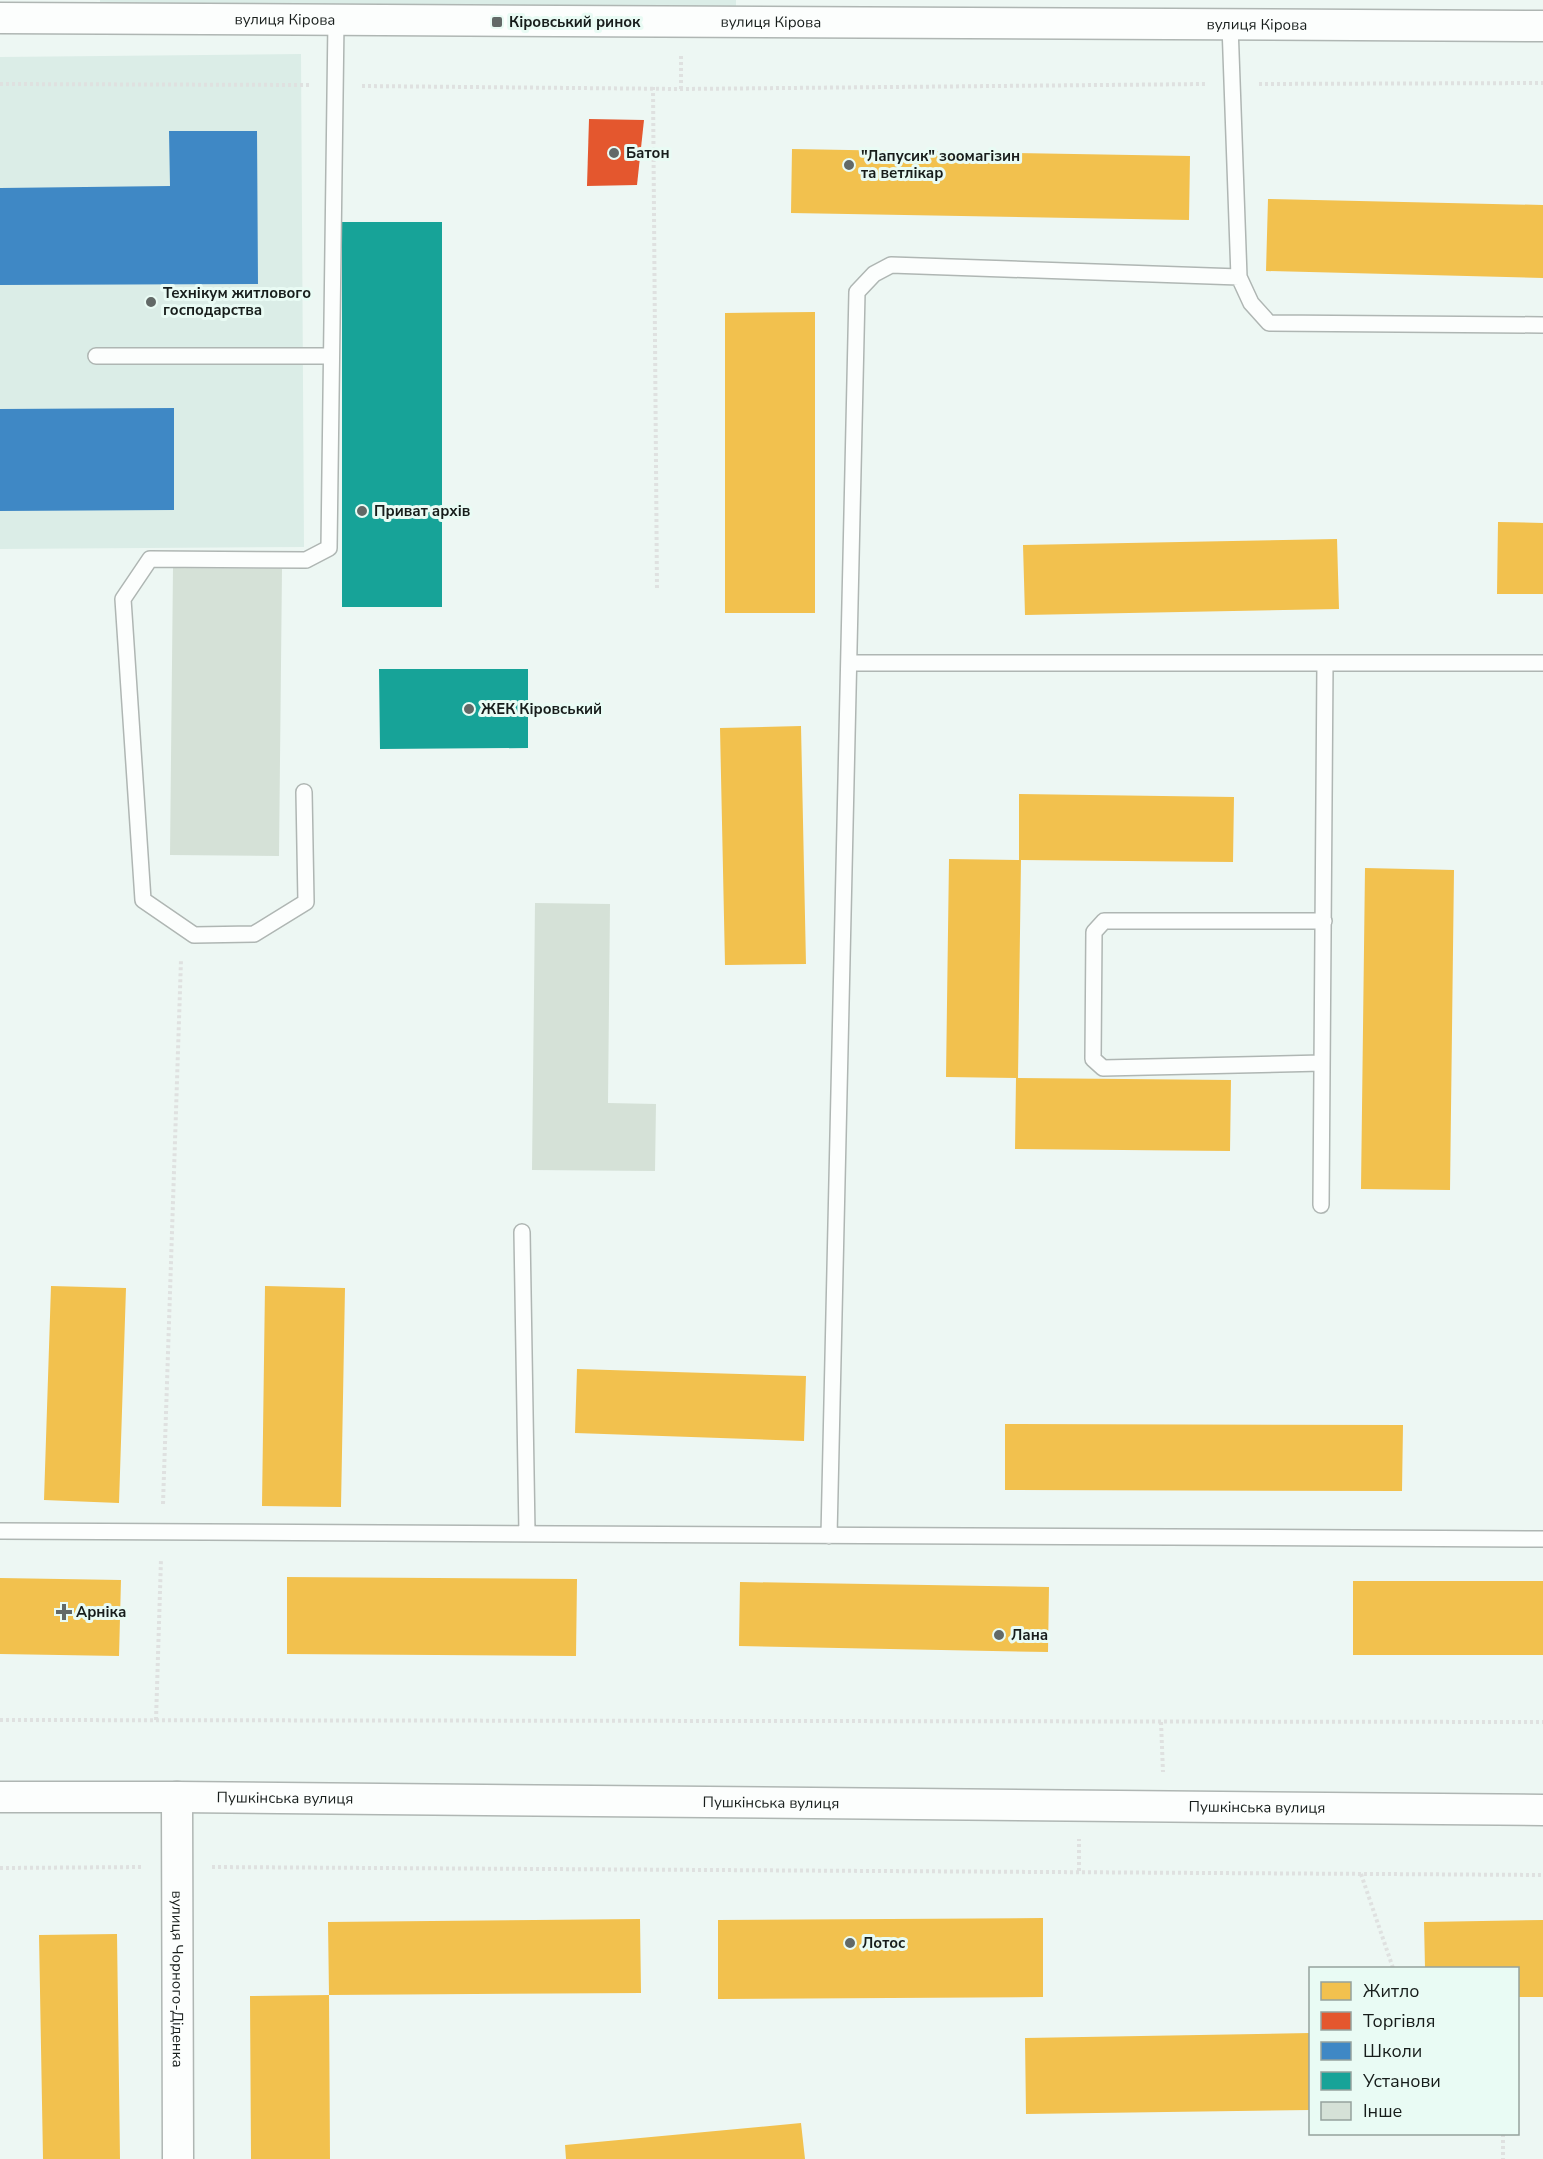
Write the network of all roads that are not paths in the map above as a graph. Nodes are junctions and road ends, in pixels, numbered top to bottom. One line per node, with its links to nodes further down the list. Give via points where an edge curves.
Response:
1 (0, 18): 2 (street, вулиця Кірова)
2 (336, 21): 3 (street, вулиця Кірова); 7 (lane)
3 (1230, 25): 4 (street, вулиця Кірова); 5 (lane)
4 (1543, 26)
5 (1239, 277): 6 (lane, via 1251,303 1269,323); 9 (lane, via 891,264 874,274 857,292)
6 (1543, 325)
7 (331, 356): 8 (lane); 12 (lane, via 329,548 306,560 150,559 123,599 143,900 194,934 254,934 306,902)
8 (96, 357)
9 (849, 663): 10 (lane); 19 (lane)
10 (1325, 663): 11 (lane); 13 (lane)
11 (1543, 663)
12 (304, 792)
13 (1324, 921): 14 (lane); 14 (lane, via 1104,921 1094,932 1093,1059 1102,1068)
14 (1322, 1064): 15 (lane)
15 (1321, 1205)
16 (522, 1232): 18 (lane)
17 (0, 1531): 18 (lane)
18 (527, 1533): 19 (lane)
19 (829, 1536): 20 (lane)
20 (1543, 1539)
21 (0, 1797): 22 (street, Пушкінська вулиця)
22 (177, 1797): 23 (street, Пушкінська вулиця); 24 (street, вулиця Чорного-Діденка)
23 (1543, 1810)
24 (178, 2159)

